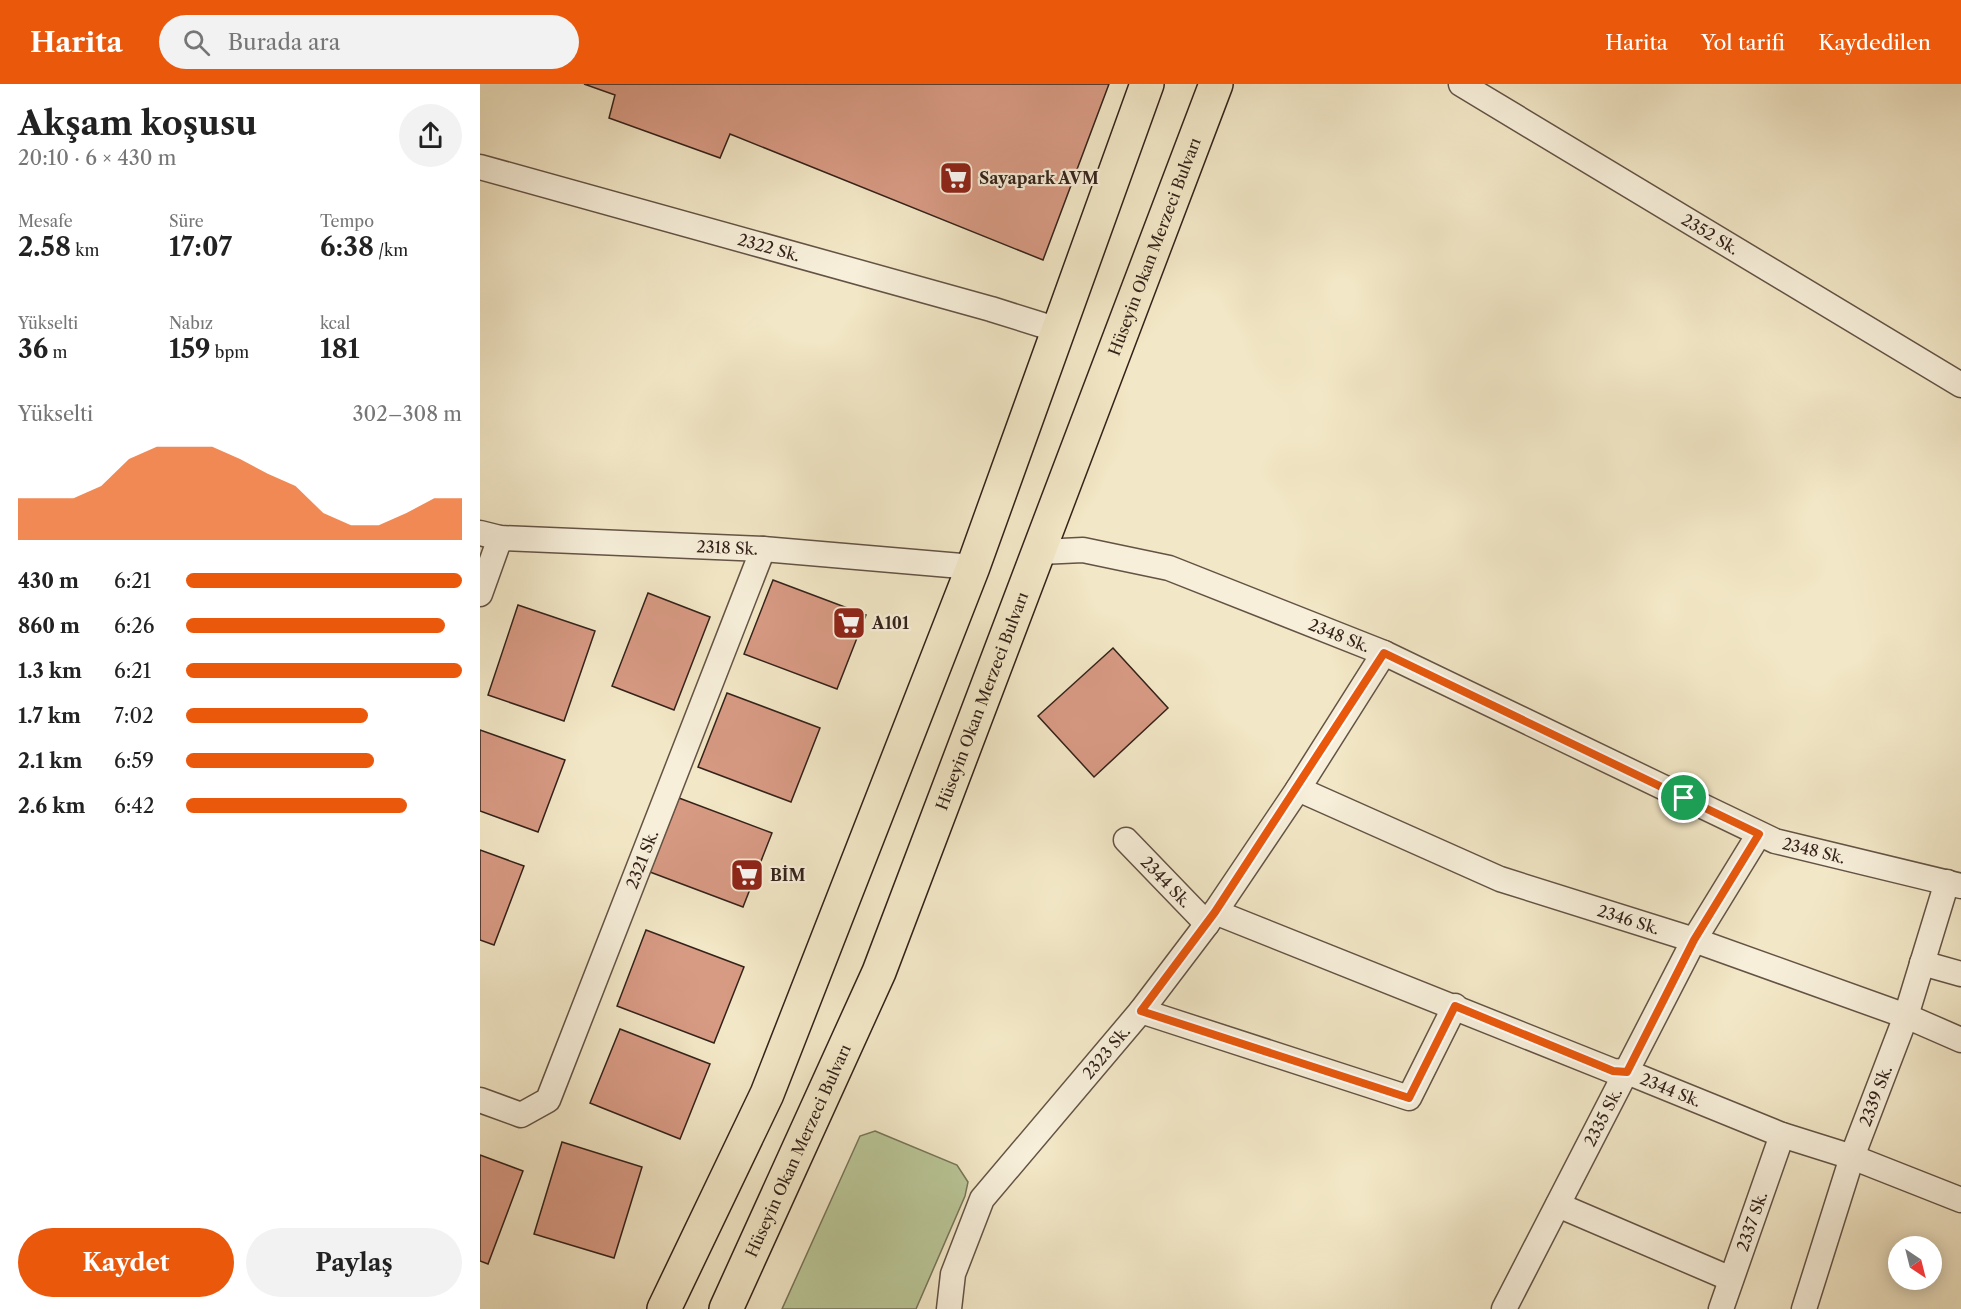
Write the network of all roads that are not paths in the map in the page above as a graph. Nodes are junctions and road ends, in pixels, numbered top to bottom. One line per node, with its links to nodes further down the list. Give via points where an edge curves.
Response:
1 (1147, 84): 5 (main road)
2 (1215, 84): 9 (main road, Hüseyin Okan Merzeci Bulvarı)
3 (1461, 84): 6 (street, 2352 Sk.)
4 (480, 167): 5 (street, 2322 Sk.)
5 (1058, 330): 10 (main road)
6 (1961, 385)
7 (490, 536): 8 (street, 2318 Sk.); 11 (street)
8 (763, 549): 10 (street, 2318 Sk.); 26 (street, 2321 Sk., via 548,1100 521,1115)
9 (1040, 552): 12 (street, 2348 Sk., via 1083,550 1169,568); 33 (main road, Hüseyin Okan Merzeci Bulvarı, via 879,972)
10 (973, 567): 32 (main road, via 767,1094)
11 (480, 594)
12 (1384, 653): 13 (street, 2323 Sk.); 14 (street, 2348 Sk.)
13 (1298, 789): 17 (street, 2323 Sk.); 18 (street, 2346 Sk., via 1500,879)
14 (1759, 834): 16 (street, 2348 Sk.); 18 (street, 2335 Sk.)
15 (1126, 840): 17 (street, 2344 Sk.)
16 (1954, 884): 19 (street, 2339 Sk.)
17 (1211, 918): 21 (street, 2344 Sk.); 22 (street, 2323 Sk.)
18 (1694, 940): 23 (street, 2346 Sk.); 25 (street, 2335 Sk.)
19 (1922, 963): 20 (street); 23 (street, 2339 Sk.)
20 (1961, 974)
21 (1455, 1006): 22 (street, via 1409,1098); 25 (street, 2344 Sk., via 1613,1071)
22 (1141, 1011): 34 (street, 2323 Sk., via 982,1199 953,1274)
23 (1906, 1016): 24 (street, 2346 Sk.); 28 (street, 2339 Sk.)
24 (1961, 1040)
25 (1627, 1072): 27 (street, 2344 Sk.); 30 (street, 2335 Sk.)
26 (480, 1100)
27 (1782, 1135): 28 (street, 2344 Sk.); 31 (street, 2337 Sk.)
28 (1852, 1157): 29 (street, 2344 Sk.); 37 (street, 2339 Sk.)
29 (1961, 1200)
30 (1558, 1204): 31 (street); 35 (street, 2335 Sk.)
31 (1731, 1279): 36 (street, 2337 Sk.)
32 (664, 1309)
33 (726, 1309)
34 (949, 1309)
35 (1504, 1309)
36 (1721, 1309)
37 (1804, 1309)

